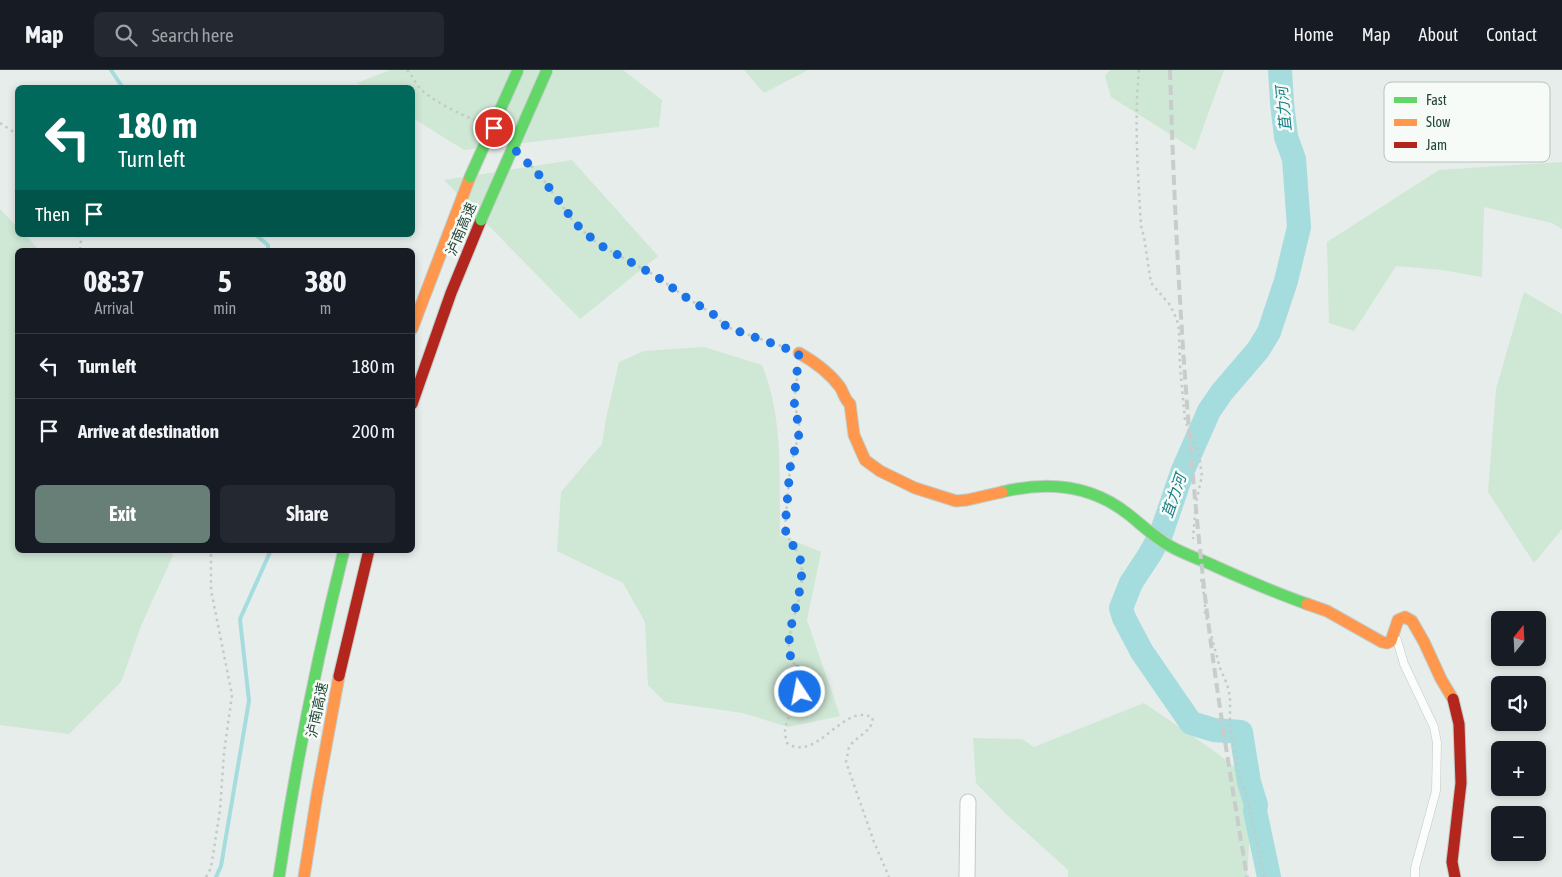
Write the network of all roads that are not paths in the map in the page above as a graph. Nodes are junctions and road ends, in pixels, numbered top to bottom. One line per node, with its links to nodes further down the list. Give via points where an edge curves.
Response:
1 (518, 70): 3 (main road, 泸南高速, bridge, via 470,178)
2 (547, 70): 5 (main road, 泸南高速, bridge, via 451,293)
3 (415, 321)
4 (799, 353): 8 (main road, via 822,367 841,388 850,404 854,435 866,460 880,471 915,488 956,501 1029,486 1066,486 1109,501 1170,546 1262,588 1327,611 1382,642 1390,643)
5 (415, 395)
6 (343, 553): 10 (main road, 泸南高速, via 304,724)
7 (368, 553): 11 (main road, 泸南高速, via 328,729)
8 (1394, 630): 13 (lane, via 1404,664 1434,727 1437,743 1436,791); 14 (main road, via 1400,618 1412,621 1456,707 1461,783 1452,862)
9 (968, 802): 12 (street)
10 (279, 877)
11 (304, 877)
12 (967, 877)
13 (1414, 877)
14 (1455, 877)

